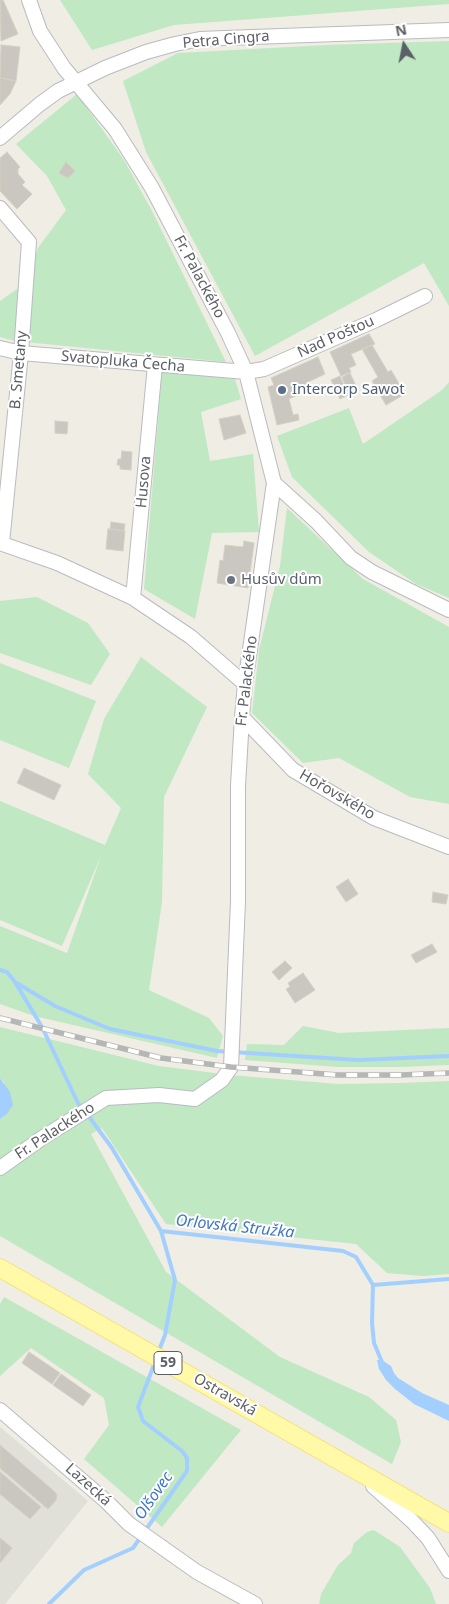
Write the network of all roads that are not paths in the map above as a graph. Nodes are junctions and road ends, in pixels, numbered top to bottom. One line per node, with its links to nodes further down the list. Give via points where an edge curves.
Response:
1 (29, 0): 3 (street, Fr. Palackého, via 40,31)
2 (449, 30): 3 (street, Petra Cingra, via 200,39 146,52)
3 (76, 82): 4 (street, Petra Cingra, via 40,104); 10 (street, Fr. Palackého, via 115,129 152,188)
4 (0, 138)
5 (0, 208): 8 (street, B. Smetany, via 29,242)
6 (424, 296): 10 (street, Nad Poštou, via 264,369)
7 (0, 348): 8 (street, Svatopluka Čecha)
8 (21, 353): 9 (street, Svatopluka Čecha); 12 (street, B. Smetany)
9 (156, 365): 10 (street, Svatopluka Čecha); 13 (street, Husova)
10 (246, 372): 11 (street, Fr. Palackého)
11 (274, 483): 14 (street, via 351,558 372,572); 15 (street, Fr. Palackého)
12 (1, 543): 13 (street, via 57,563)
13 (134, 598): 15 (street, via 191,637)
14 (449, 610)
15 (245, 684): 16 (street, Fr. Palackého)
16 (242, 717): 17 (street, Hořovského, via 293,770 374,818); 18 (street, Fr. Palackého, via 231,1067 222,1080 195,1099 159,1095 106,1098)
17 (449, 847)
18 (0, 1168)
19 (0, 1268): 21 (main road, Ostravská / 59)
20 (0, 1410): 24 (street, Lazecká, via 129,1524 197,1572)
21 (336, 1458): 22 (main road, Ostravská / 59); 23 (street, via 412,1521 428,1538)
22 (449, 1523)
23 (449, 1571)
24 (256, 1604)

